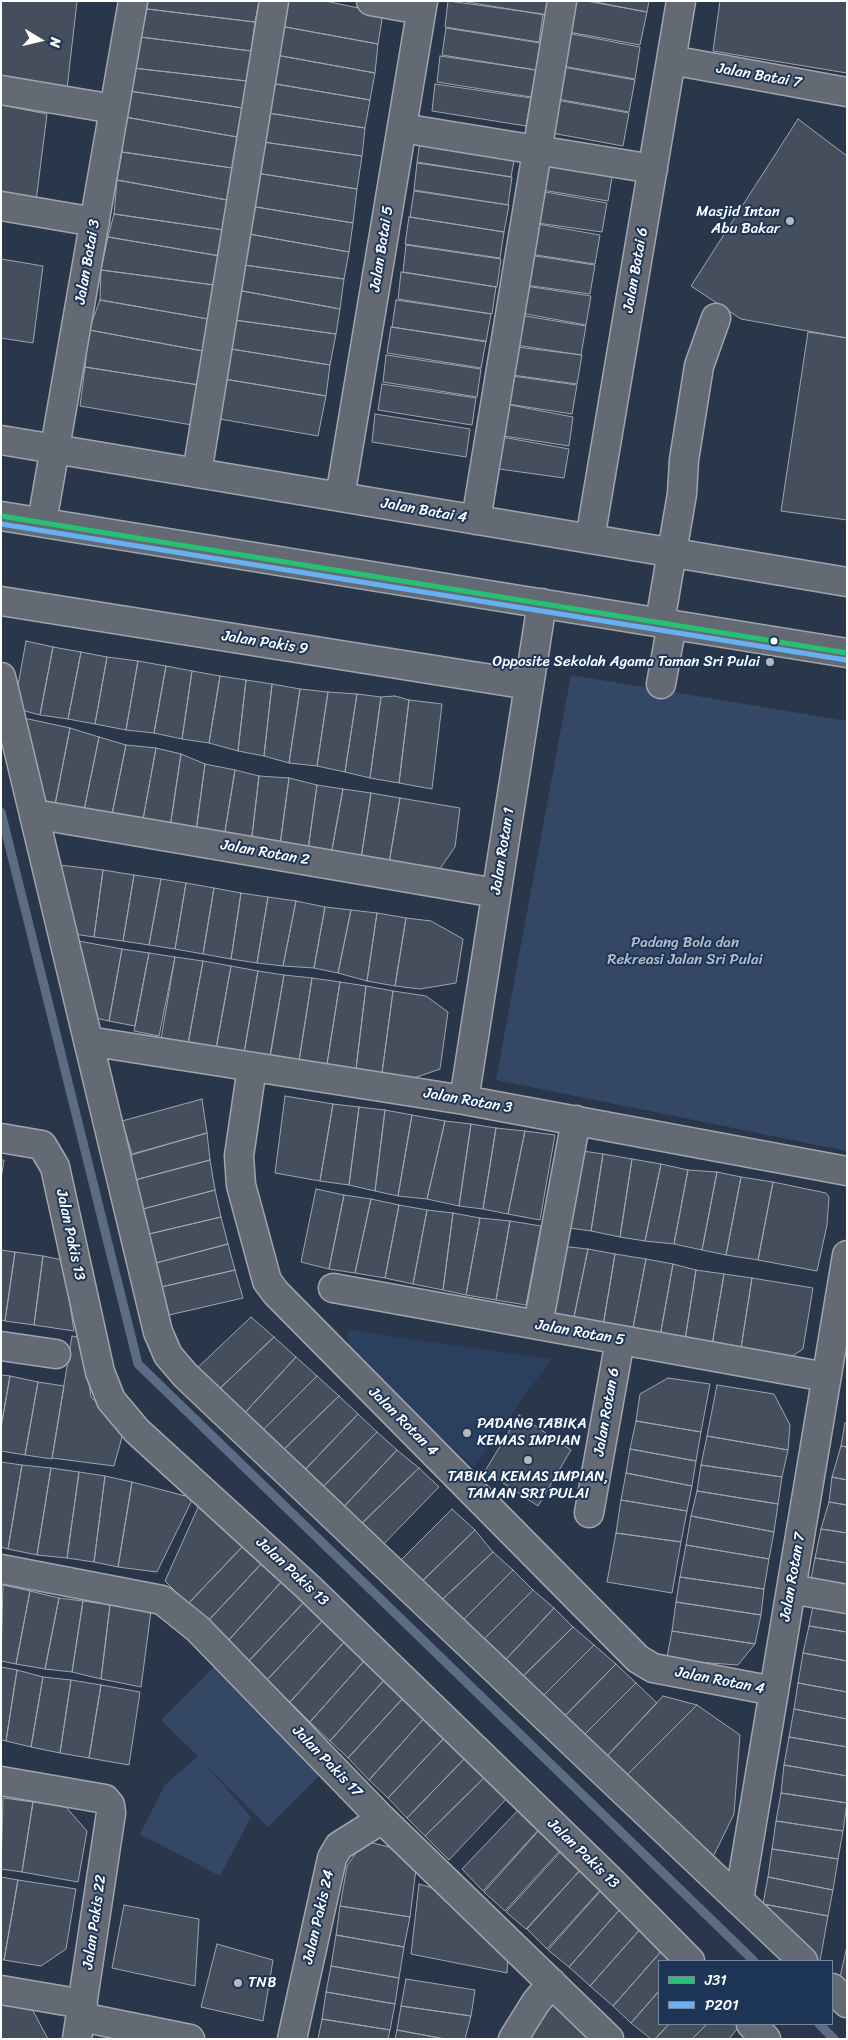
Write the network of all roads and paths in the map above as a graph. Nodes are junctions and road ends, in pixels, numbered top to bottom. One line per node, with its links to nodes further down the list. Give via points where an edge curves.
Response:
1 (133, 1): 10 (street, Jalan Batai 3)
2 (274, 1): 19 (street)
3 (371, 1): 6 (street)
4 (562, 1): 12 (street)
5 (681, 1): 7 (street, Jalan Batai 6)
6 (422, 6): 11 (street, Jalan Batai 5)
7 (671, 60): 9 (street, Jalan Batai 7); 13 (street, Jalan Batai 6)
8 (1, 90): 10 (street)
9 (847, 92)
10 (114, 109): 15 (street, Jalan Batai 3)
11 (402, 128): 12 (street); 20 (street, Jalan Batai 5)
12 (538, 150): 13 (street); 22 (street)
13 (653, 169): 24 (street, Jalan Batai 6)
14 (1, 206): 15 (street)
15 (95, 222): 18 (street, Jalan Batai 3)
16 (716, 318): 25 (street, via 699,366)
17 (1, 440): 18 (street, Jalan Batai 4)
18 (55, 450): 19 (street, Jalan Batai 4); 23 (street, Jalan Batai 3)
19 (197, 473): 20 (street, Jalan Batai 4)
20 (340, 497): 22 (street, Jalan Batai 4)
21 (1, 516): 23 (street)
22 (476, 520): 24 (street, Jalan Batai 4)
23 (42, 522): 28 (street)
24 (590, 539): 25 (street, Jalan Batai 4)
25 (671, 553): 26 (street, Jalan Batai 4); 29 (street)
26 (847, 582)
27 (1, 601): 33 (street, Jalan Pakis 9)
28 (542, 603): 29 (street); 33 (street, Jalan Rotan 1)
29 (666, 623): 30 (street); 32 (street)
30 (847, 653)
31 (1, 677): 34 (street)
32 (661, 684)
33 (530, 685): 35 (street, Jalan Rotan 1)
34 (34, 814): 35 (street, Jalan Rotan 2); 36 (street)
35 (496, 893): 38 (street, Jalan Rotan 1)
36 (88, 1041): 37 (street, Jalan Rotan 3); 56 (street, via 158,1332 168,1355 185,1375)
37 (252, 1068): 38 (street, Jalan Rotan 3); 53 (street, Jalan Rotan 4, via 239,1156 241,1185 267,1281 276,1293 638,1659 653,1668)
38 (464, 1100): 39 (street, Jalan Rotan 3)
39 (576, 1120): 41 (street, Jalan Rotan 3); 44 (street)
40 (1, 1138): 57 (street, Jalan Pakis 13, via 42,1145 55,1167 100,1372 111,1400 137,1431 310,1588)
41 (847, 1171)
42 (847, 1255): 48 (street, Jalan Rotan 7)
43 (333, 1288): 44 (street, Jalan Rotan 5)
44 (538, 1325): 45 (street, Jalan Rotan 5)
45 (620, 1340): 48 (street, Jalan Rotan 5); 49 (street, Jalan Rotan 6)
46 (1, 1346): 47 (street)
47 (56, 1354)
48 (826, 1377): 51 (street, Jalan Rotan 7)
49 (589, 1513)
50 (1, 1569): 55 (street, Jalan Pakis 17, via 162,1600 198,1629)
51 (791, 1589): 52 (street); 53 (street, Jalan Rotan 7)
52 (847, 1599)
53 (774, 1691): 56 (street, Jalan Rotan 7)
54 (1, 1780): 63 (street, Jalan Pakis 22, via 105,1799 110,1806)
55 (382, 1819): 59 (street, Jalan Pakis 17); 66 (street, Jalan Pakis 24, via 339,1846 332,1858)
56 (739, 1900): 58 (street)
57 (689, 1960)
58 (802, 1960)
59 (552, 1983): 67 (street); 68 (street, Jalan Pakis 17)
60 (833, 1989): 62 (street)
61 (1, 1990): 63 (street)
62 (847, 2003)
63 (80, 2020): 65 (street)
64 (752, 2025): 69 (street)
65 (190, 2039)
66 (292, 2039)
67 (513, 2039)
68 (609, 2039)
69 (766, 2039)

